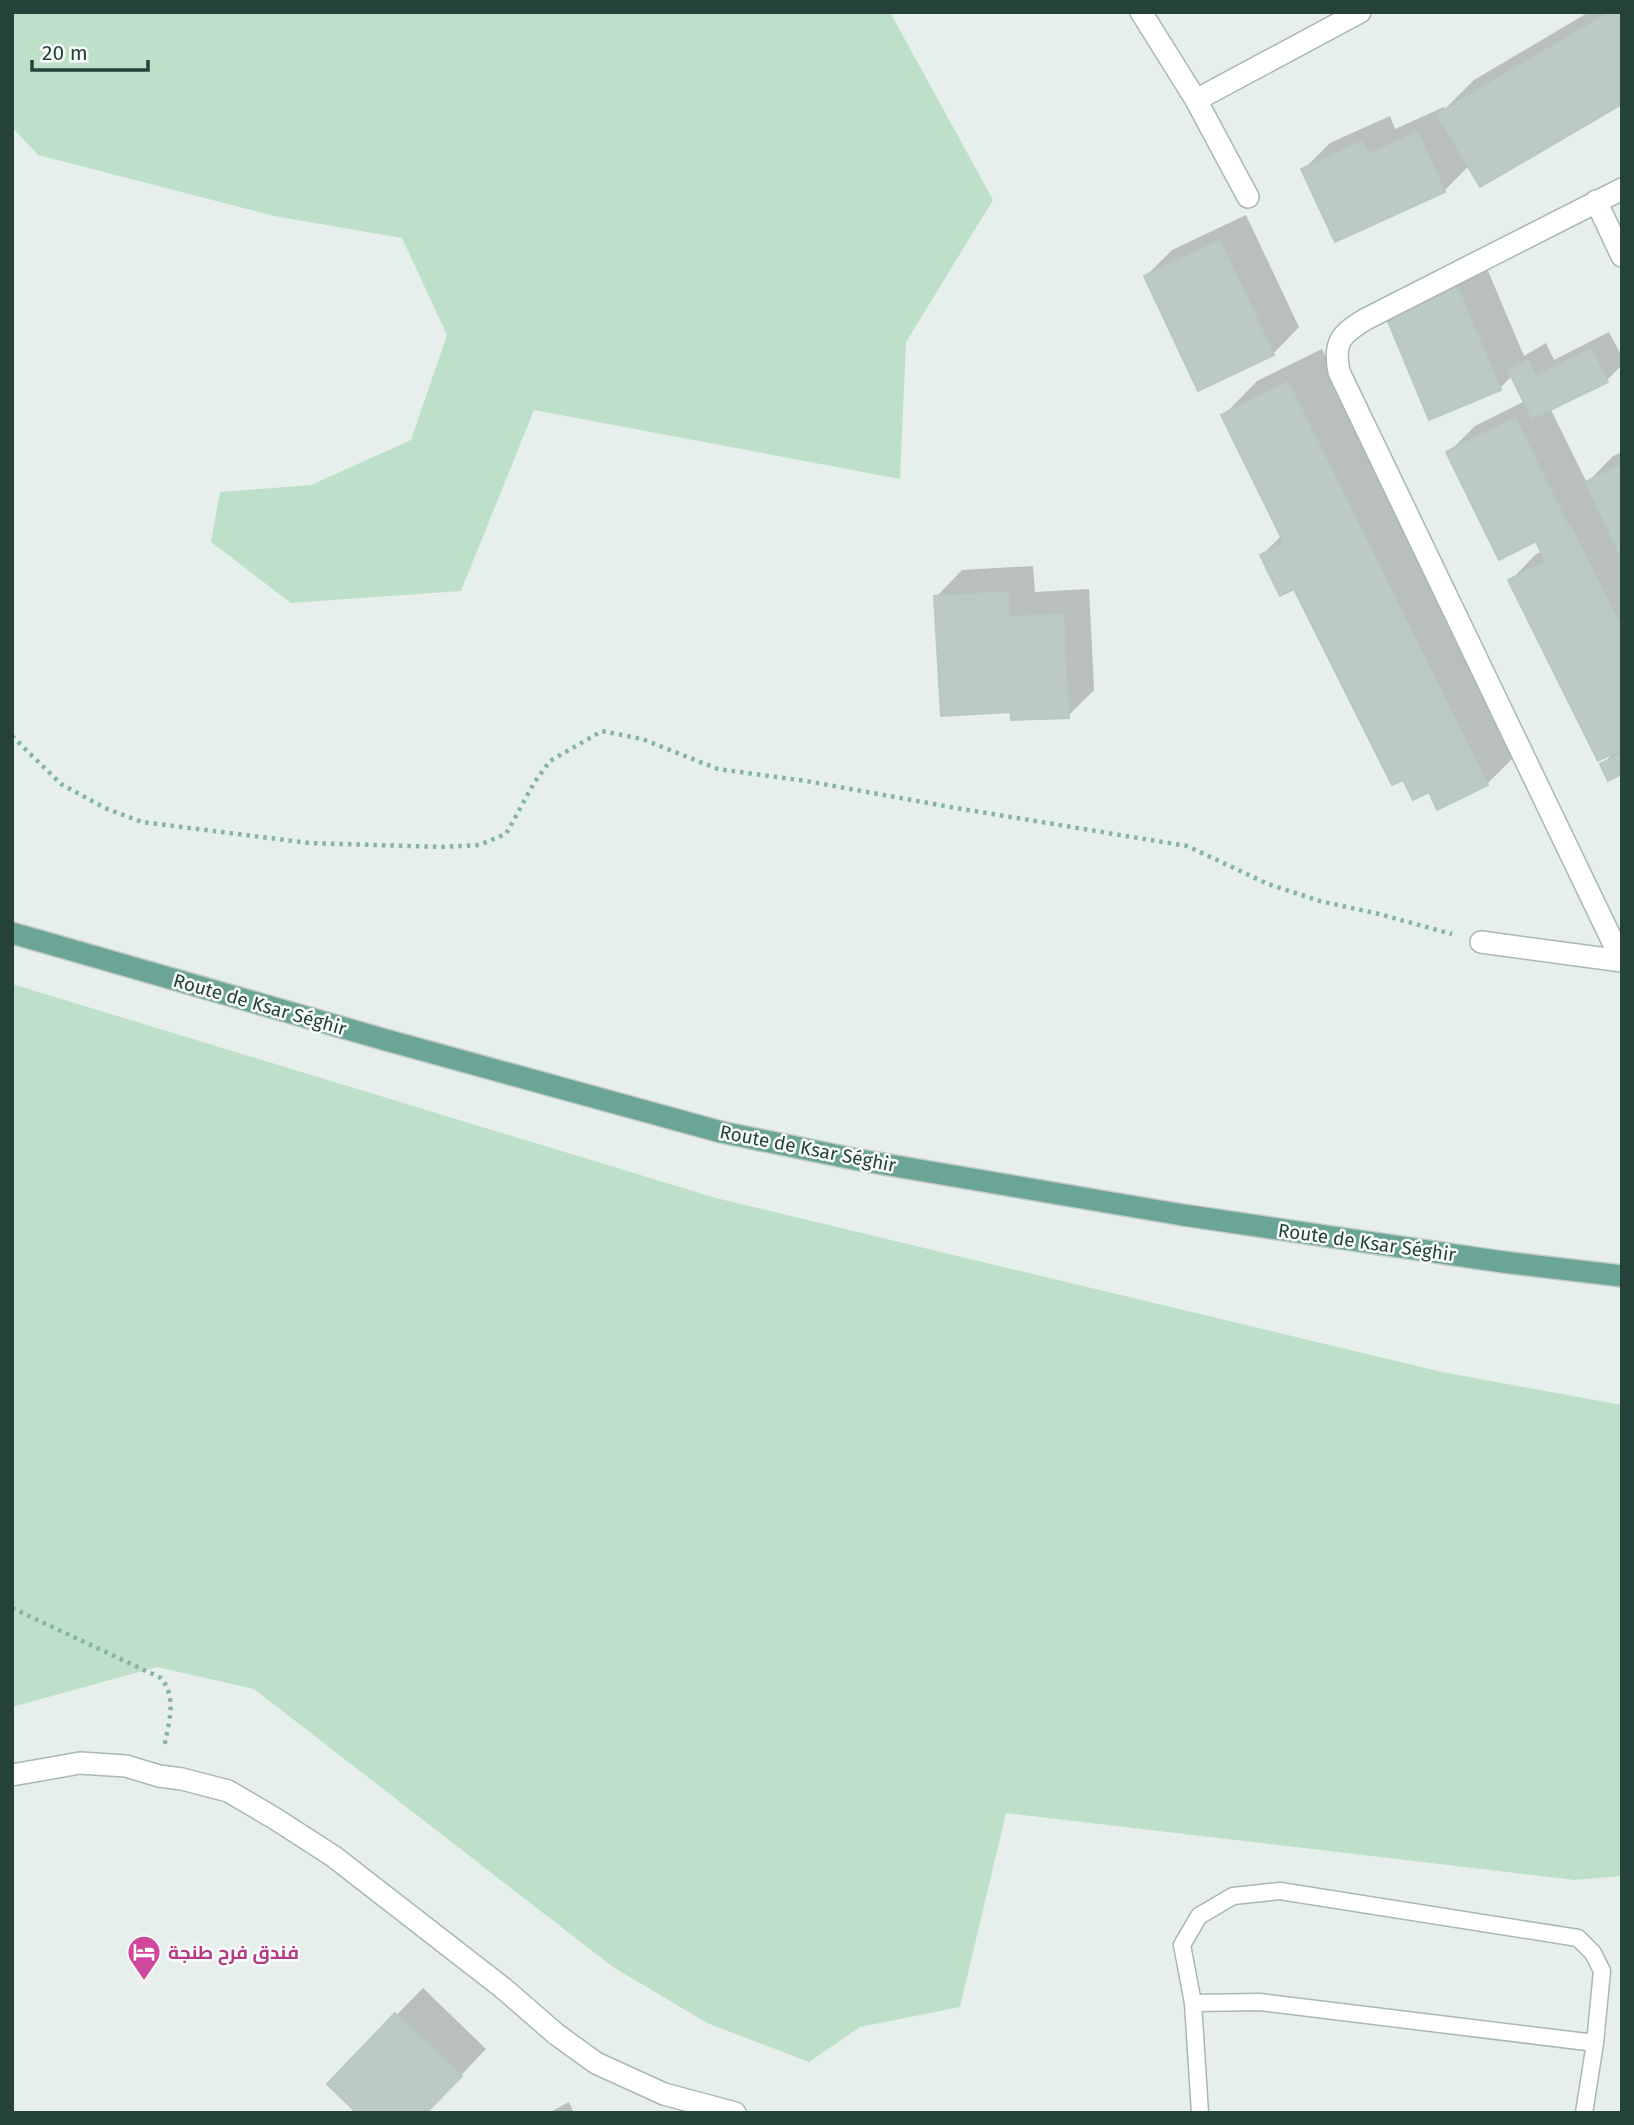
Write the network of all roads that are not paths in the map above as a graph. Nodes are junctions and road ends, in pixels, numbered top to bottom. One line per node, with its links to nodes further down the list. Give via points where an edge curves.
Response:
1 (1141, 12): 3 (street)
2 (1360, 12): 3 (street)
3 (1196, 100): 5 (street)
4 (1622, 189): 6 (street)
5 (1248, 197)
6 (1596, 201): 7 (street); 10 (street, via 1357,325 1339,342 1336,355 1339,372)
7 (1622, 256)
8 (12, 933): 11 (main road, Route de Ksar Séghir, via 722,1132 1183,1215)
9 (1481, 942): 10 (street)
10 (1622, 961)
11 (1622, 1276)
12 (12, 1775): 15 (street, via 80,1763 126,1766 228,1791 333,1856 596,2063 664,2094)
13 (1193, 2003): 14 (lane, via 1260,2002); 14 (lane, via 1182,1945 1199,1916 1233,1896 1280,1891 1578,1938 1602,1971); 16 (lane)
14 (1595, 2043): 17 (lane)
15 (735, 2113)
16 (1200, 2113)
17 (1584, 2113)

